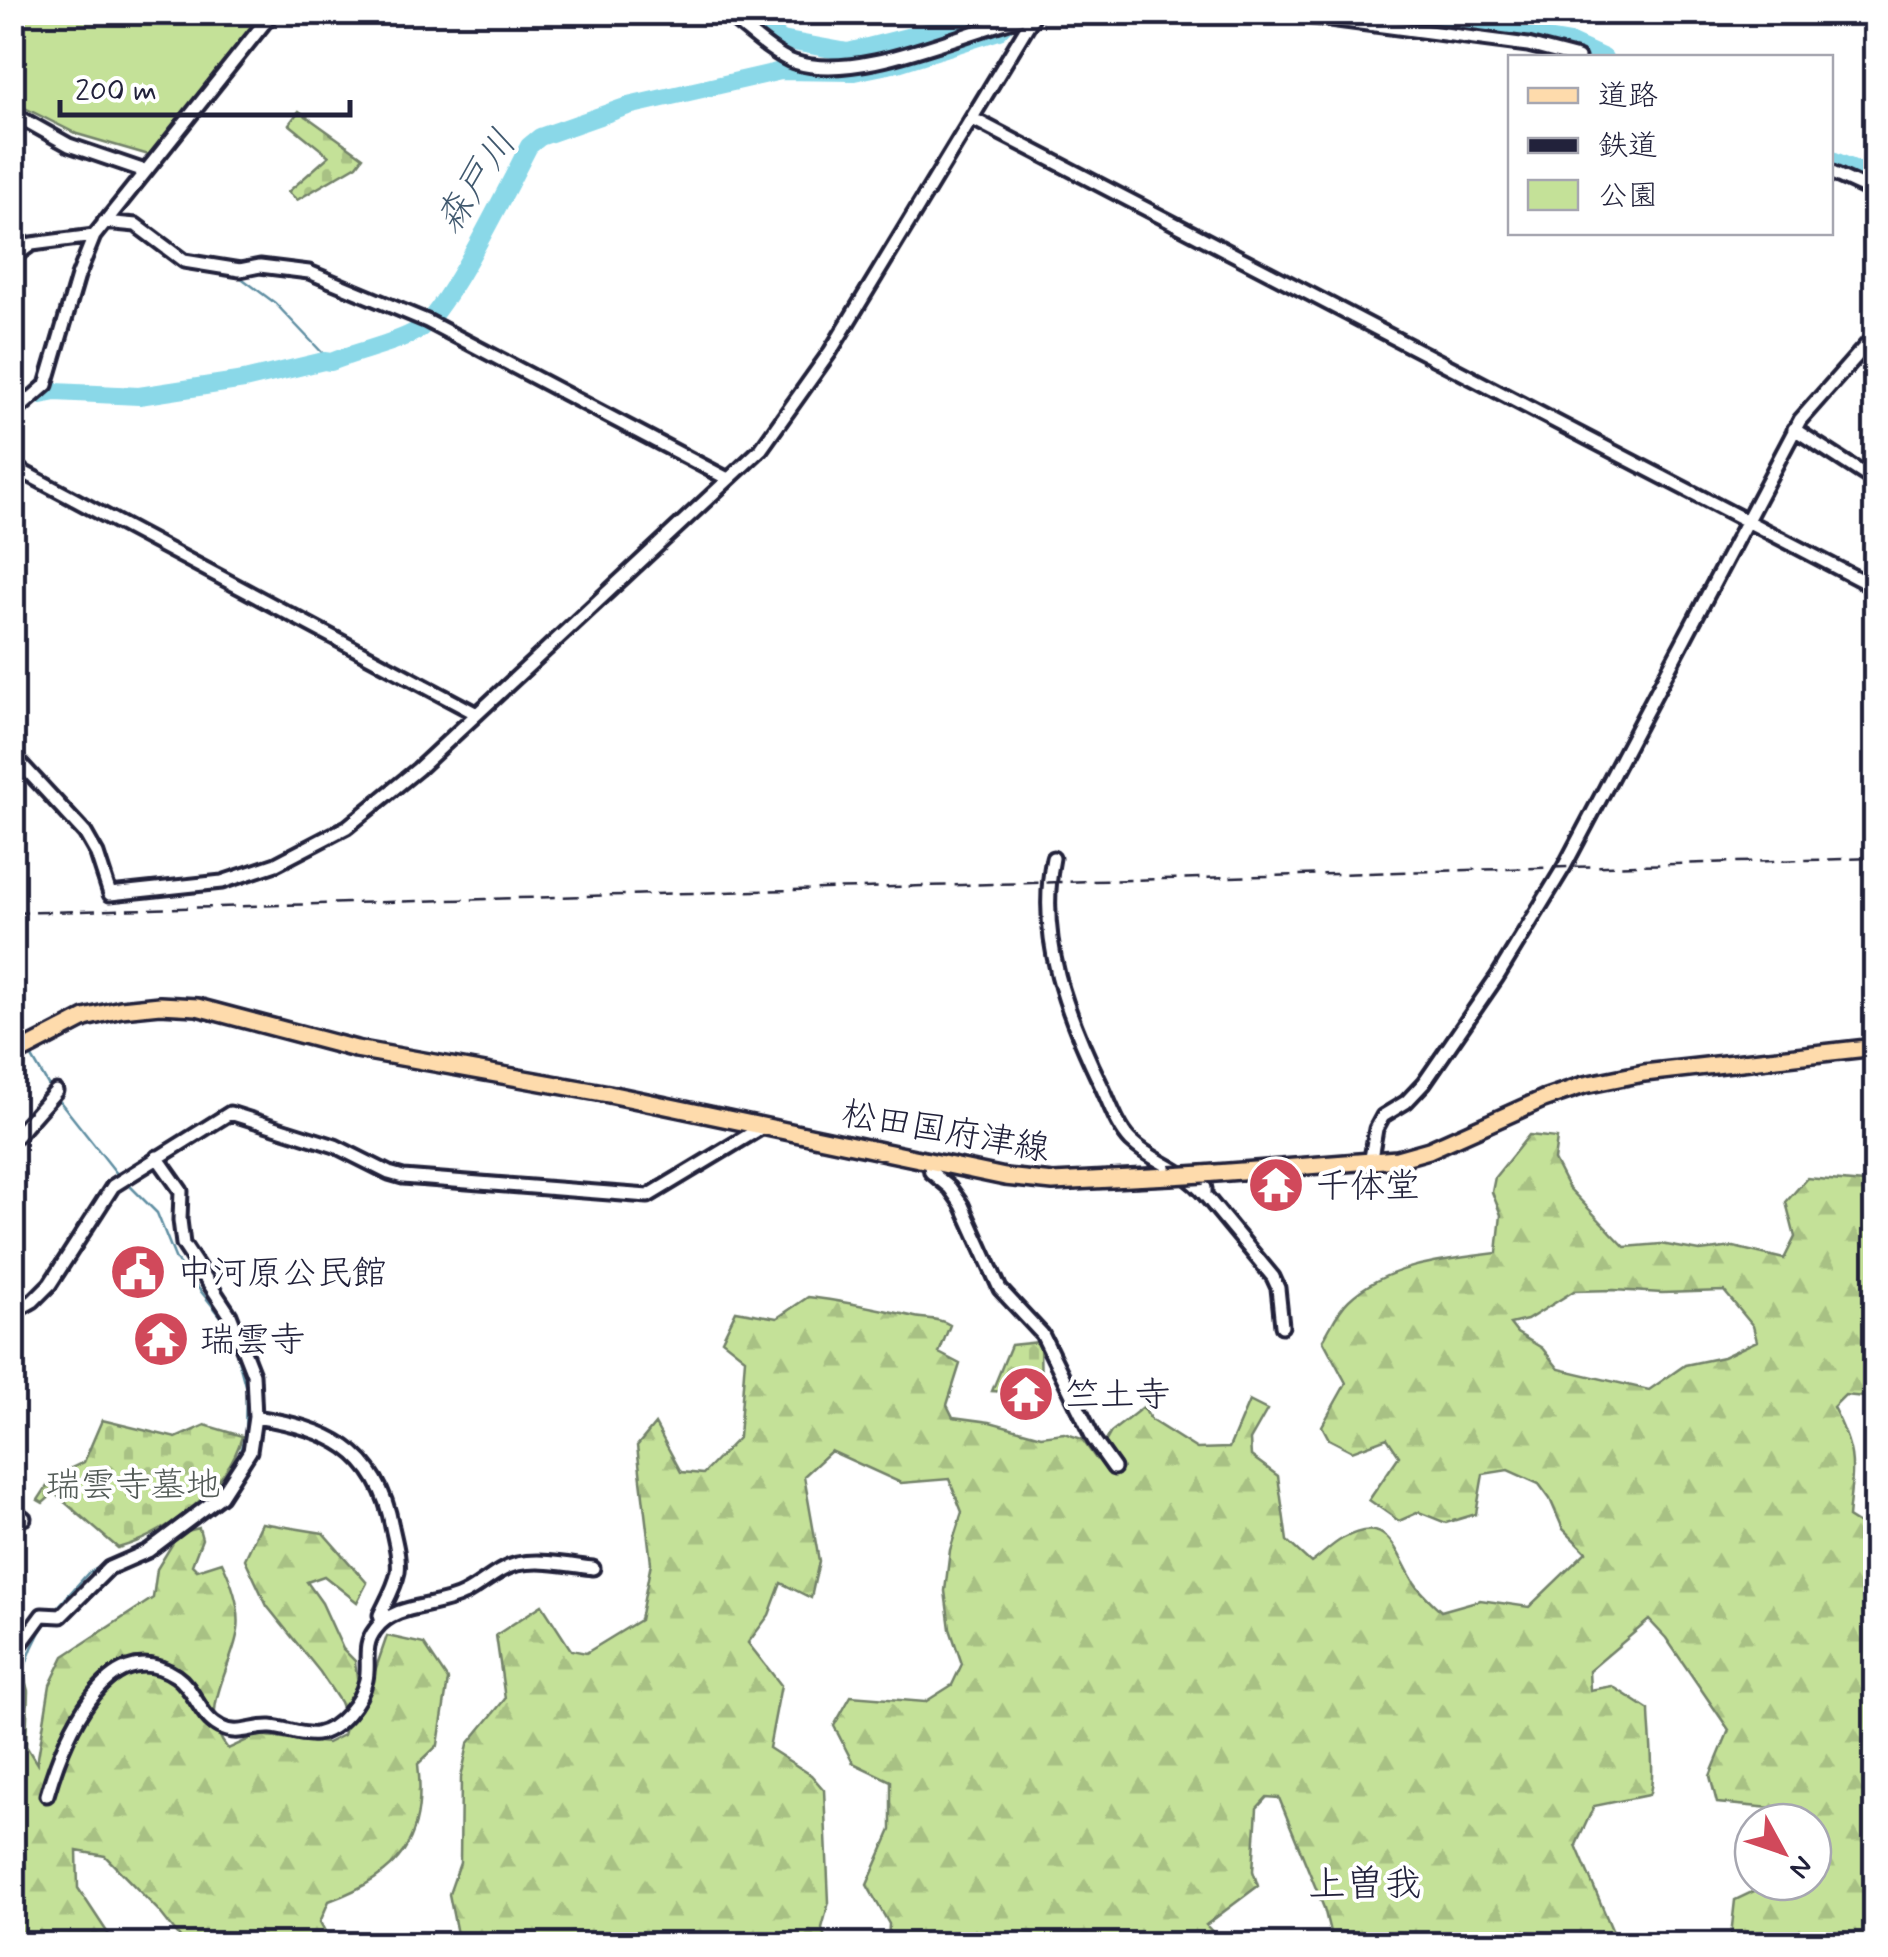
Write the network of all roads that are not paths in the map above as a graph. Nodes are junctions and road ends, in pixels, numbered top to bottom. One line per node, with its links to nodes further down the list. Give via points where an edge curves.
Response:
1 (273, 12): 8 (street)
2 (724, 12): 4 (street, via 794,62 836,66 874,62)
3 (1276, 12): 5 (street)
4 (1038, 13): 7 (street)
5 (1572, 54)
6 (12, 113): 8 (street, via 69,145)
7 (973, 119): 18 (street, via 788,413); 20 (street)
8 (145, 171): 11 (street)
9 (1833, 173): 10 (street)
10 (1876, 193)
11 (104, 222): 12 (street); 18 (street, via 136,225 184,260 309,272 429,321)
12 (94, 236): 13 (street, via 32,244); 15 (street, via 46,384)
13 (12, 258)
14 (1876, 334): 16 (street)
15 (12, 415)
16 (1794, 430): 19 (street); 20 (street)
17 (12, 466): 22 (street)
18 (728, 480): 22 (street)
19 (1876, 482)
20 (1746, 520): 21 (street); 33 (street, via 1564,867 1424,1084 1384,1116)
21 (1876, 588)
22 (477, 714): 23 (street, via 347,826 276,864 222,882 110,894 85,834)
23 (12, 754)
24 (1053, 858): 30 (street, via 1046,912 1072,1026 1128,1138)
25 (1876, 1047): 33 (main road, 松田国府津線, via 1584,1086 1429,1150)
26 (21, 1051): 28 (main road, 松田国府津線, via 85,1018 160,1005 197,1007 356,1049)
27 (53, 1093): 29 (street)
28 (764, 1126): 31 (street, via 648,1196 403,1176 230,1113); 32 (main road, 松田国府津線)
29 (12, 1141)
30 (1148, 1154): 35 (street); 36 (street)
31 (157, 1158): 37 (street, via 120,1179 50,1284); 39 (street, via 180,1191 184,1244 230,1314 253,1374)
32 (929, 1161): 35 (main road, 松田国府津線, via 1042,1181); 40 (street, via 962,1205 1000,1290 1042,1334)
33 (1370, 1164): 34 (main road, 松田国府津線)
34 (1204, 1174): 35 (main road, 松田国府津線, bridge); 36 (street)
35 (1141, 1178)
36 (1205, 1195): 38 (street, via 1273,1276)
37 (12, 1313)
38 (1282, 1326)
39 (255, 1417): 44 (street, via 298,1424 336,1440 381,1484 398,1562); 45 (street, via 250,1451 221,1496 148,1551 110,1568 51,1617 42,1614)
40 (1114, 1468)
41 (12, 1510): 42 (street)
42 (24, 1518)
43 (593, 1568): 44 (street, via 520,1564 463,1595)
44 (382, 1622): 46 (street, via 368,1641 362,1691 342,1720 316,1734 268,1726 228,1730 208,1718 173,1674 144,1666 122,1671 99,1687 63,1744)
45 (12, 1656)
46 (48, 1795)

